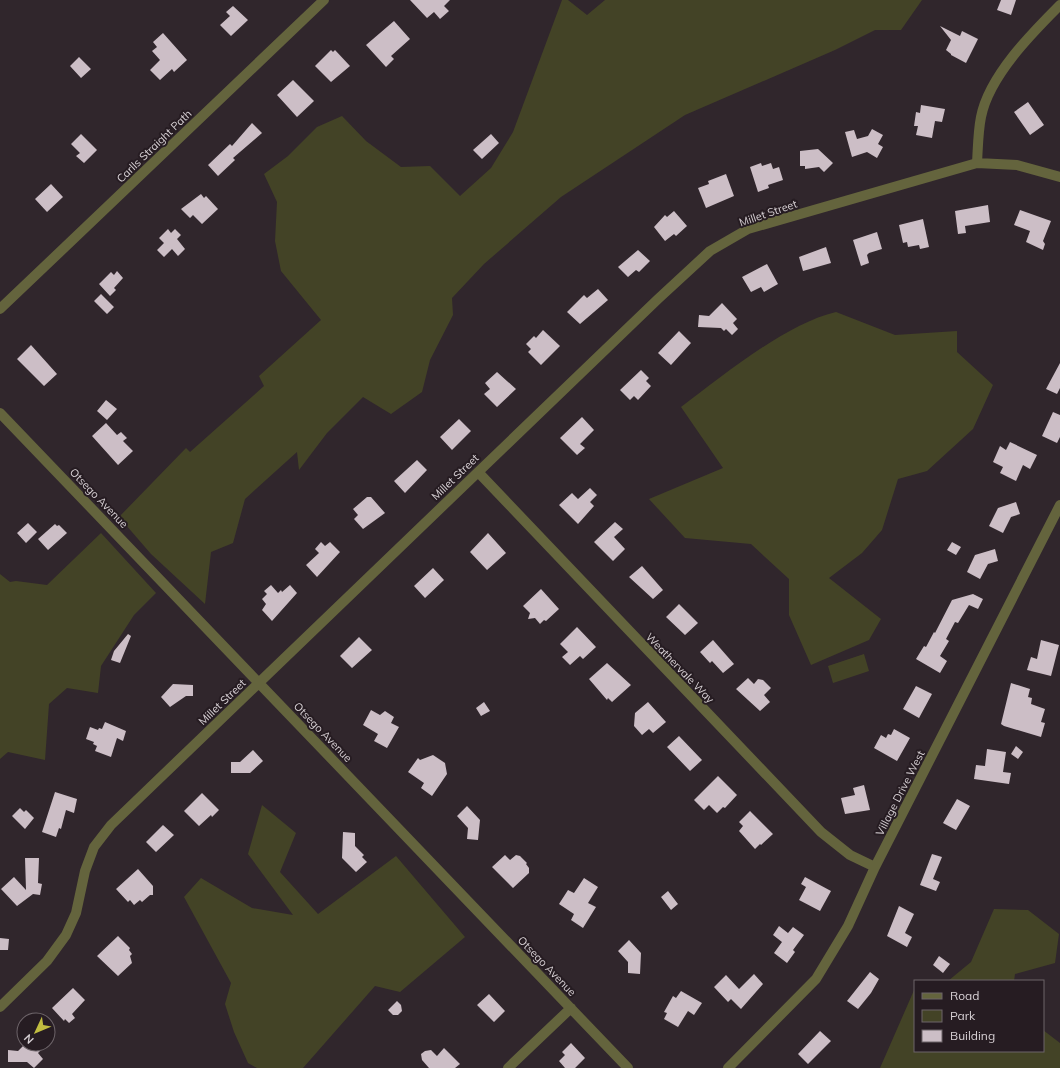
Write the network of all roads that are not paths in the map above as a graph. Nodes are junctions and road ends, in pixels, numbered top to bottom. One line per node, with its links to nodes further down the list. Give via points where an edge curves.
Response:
1 (324, 0): 5 (street, Carlls Straight Path)
2 (1060, 5): 3 (street, via 1010,58 992,87 981,116)
3 (977, 163): 4 (street, Millet Street, via 1017,165); 7 (street, Millet Street, via 748,229 710,251)
4 (1060, 177)
5 (0, 309)
6 (0, 413): 9 (street, Otsego Avenue)
7 (478, 472): 9 (street, Millet Street); 10 (street, Weathervale Way, via 816,827 850,855)
8 (1060, 505): 10 (street, Village Drive West)
9 (260, 683): 11 (street, Millet Street, via 138,798 98,841 85,871 76,913 66,935 46,961); 12 (street, Otsego Avenue)
10 (875, 867): 15 (street, Village Drive West, via 848,926 816,979)
11 (0, 1007)
12 (571, 1008): 13 (street); 14 (street, Otsego Avenue)
13 (508, 1068)
14 (628, 1068)
15 (728, 1068)

